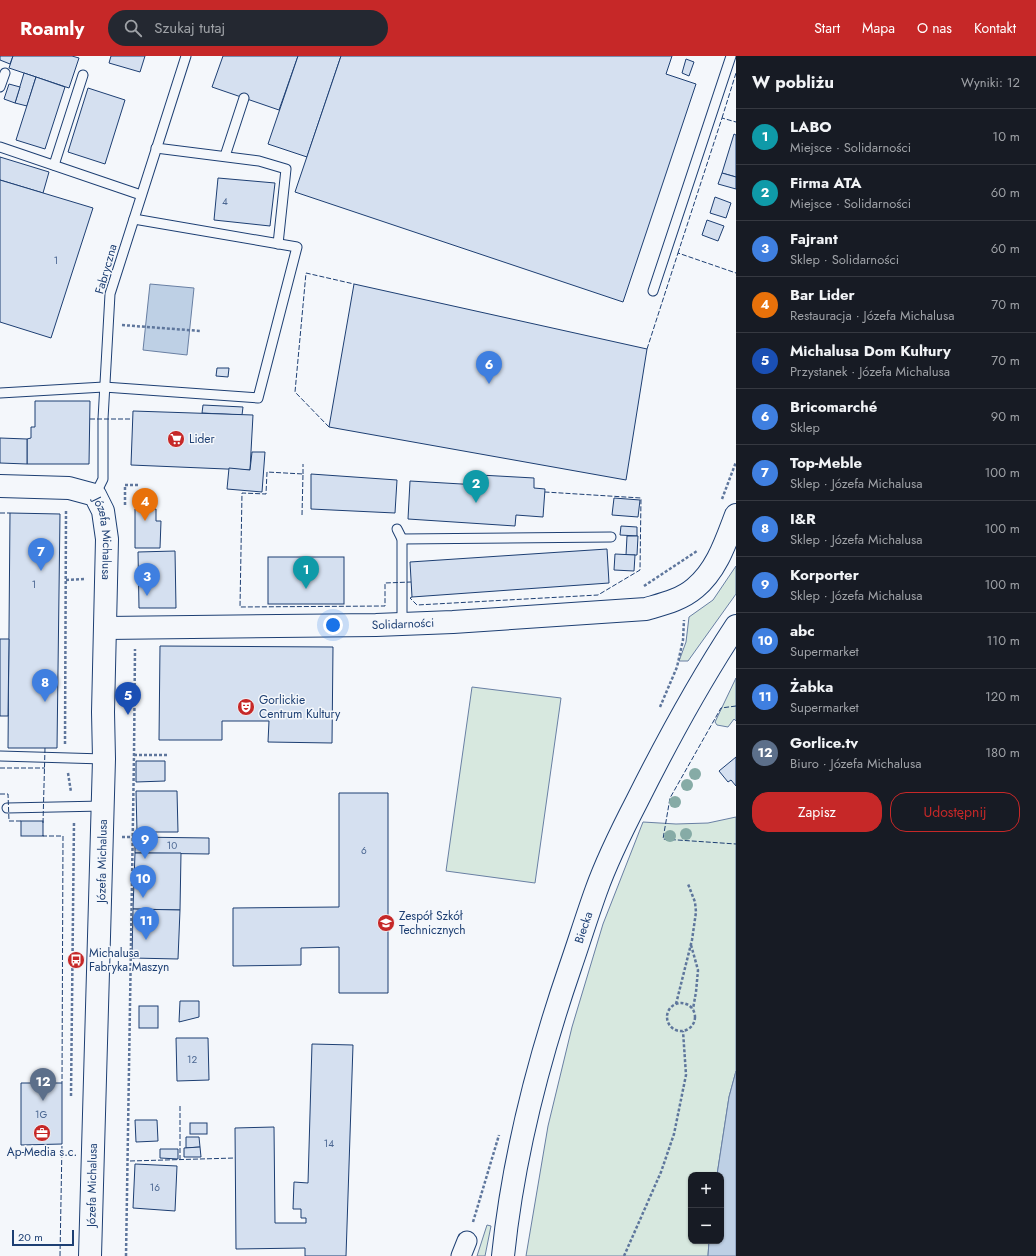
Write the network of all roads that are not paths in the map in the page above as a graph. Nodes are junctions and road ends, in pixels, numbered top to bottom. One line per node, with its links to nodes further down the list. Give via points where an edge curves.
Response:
1 (186, 56): 8 (lane, Fabryczna)
2 (731, 56): 14 (lane)
3 (5, 72): 5 (lane)
4 (83, 75): 10 (lane)
5 (0, 87)
6 (244, 98): 9 (lane)
7 (0, 147): 10 (lane)
8 (156, 148): 9 (lane); 11 (lane, Fabryczna)
9 (225, 156): 13 (lane, via 258,160 286,169)
10 (54, 165): 11 (lane)
11 (141, 195): 12 (lane, Fabryczna)
12 (134, 219): 13 (lane); 15 (lane, Fabryczna, via 110,294)
13 (278, 244): 15 (lane, via 297,247 258,398)
14 (653, 291)
15 (104, 387): 16 (lane); 18 (lane, Fabryczna, via 103,479)
16 (0, 393)
17 (0, 486): 18 (street, Józefa Michalusa, via 69,488)
18 (95, 495): 25 (street, Józefa Michalusa, via 103,511 107,539)
19 (728, 509): 23 (street, Solidarności, via 726,541 714,564 695,588 673,601 646,609)
20 (397, 529): 22 (lane)
21 (611, 537): 22 (lane)
22 (402, 539): 23 (lane)
23 (402, 624): 25 (street, Solidarności)
24 (736, 626): 31 (street, Biecka, via 710,666 655,765 596,890 530,1098 507,1219)
25 (106, 628): 27 (street, Józefa Michalusa)
26 (0, 756): 27 (lane)
27 (104, 760): 28 (street, Józefa Michalusa)
28 (103, 806): 29 (lane); 30 (street, Józefa Michalusa)
29 (7, 808)
30 (90, 1256)
31 (503, 1256)

